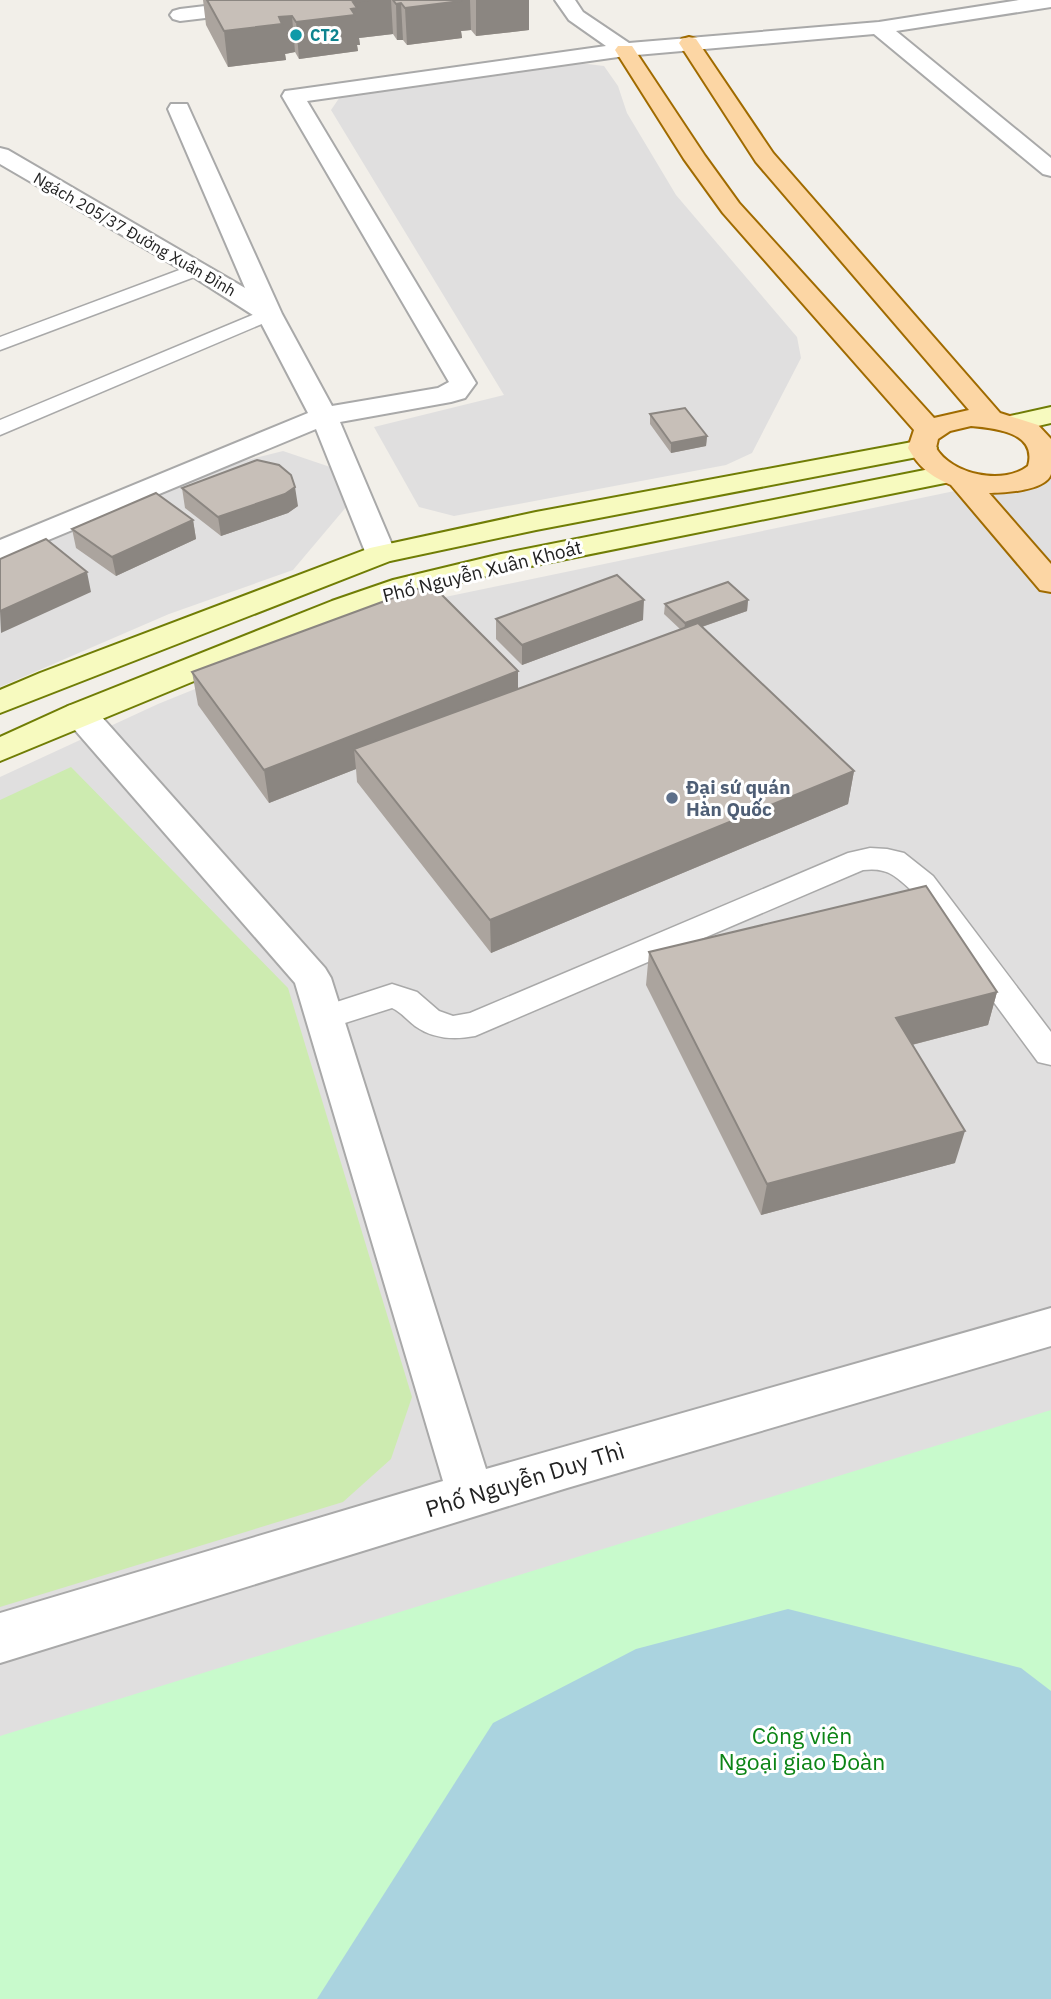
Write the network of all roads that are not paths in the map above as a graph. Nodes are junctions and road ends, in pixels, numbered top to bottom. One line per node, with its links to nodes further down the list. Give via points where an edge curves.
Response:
1 (305, 0): 4 (street)
2 (565, 0): 7 (street, via 576,16)
3 (1051, 1): 5 (street)
4 (180, 15)
5 (879, 28): 6 (street); 10 (street)
6 (689, 43): 7 (street); 16 (main road, via 764,157)
7 (625, 50): 15 (street, via 293,96 463,383 456,392 441,396); 18 (main road, via 731,208)
8 (179, 109): 12 (street)
9 (0, 155): 11 (street, Ngách 205/37 Đường Xuân Đỉnh)
10 (1051, 169)
11 (198, 269): 12 (street, Ngách 205/37 Đường Xuân Đỉnh); 13 (lane)
12 (269, 314): 15 (street); 17 (lane)
13 (0, 344)
14 (1051, 415): 16 (street)
15 (324, 416): 21 (street); 22 (street)
16 (1001, 421): 18 (main road, via 953,420); 19 (main road, via 1041,441)
17 (0, 428)
18 (926, 440): 20 (main road, via 931,465); 22 (street, Phố Nguyễn Xuân Khoát)
19 (1049, 462): 20 (main road, via 1039,474 1015,483 985,485)
20 (954, 478): 23 (main road); 24 (street, Phố Nguyễn Xuân Khoát, via 501,563)
21 (0, 551)
22 (381, 554): 24 (street); 25 (street, Phố Nguyễn Xuân Khoát)
23 (1051, 583)
24 (404, 587): 26 (street, Phố Nguyễn Xuân Khoát)
25 (0, 703)
26 (80, 714): 27 (street, Phố Nguyễn Xuân Khoát); 28 (street, via 312,978)
27 (0, 750)
28 (323, 1018): 29 (lane, via 392,996 452,1028 475,1024 858,860 886,856 922,883); 31 (street)
29 (1049, 1053)
30 (1051, 1327): 31 (street, Phố Nguyễn Duy Thì)
31 (471, 1496): 32 (street, Phố Nguyễn Duy Thì)
32 (0, 1638)

